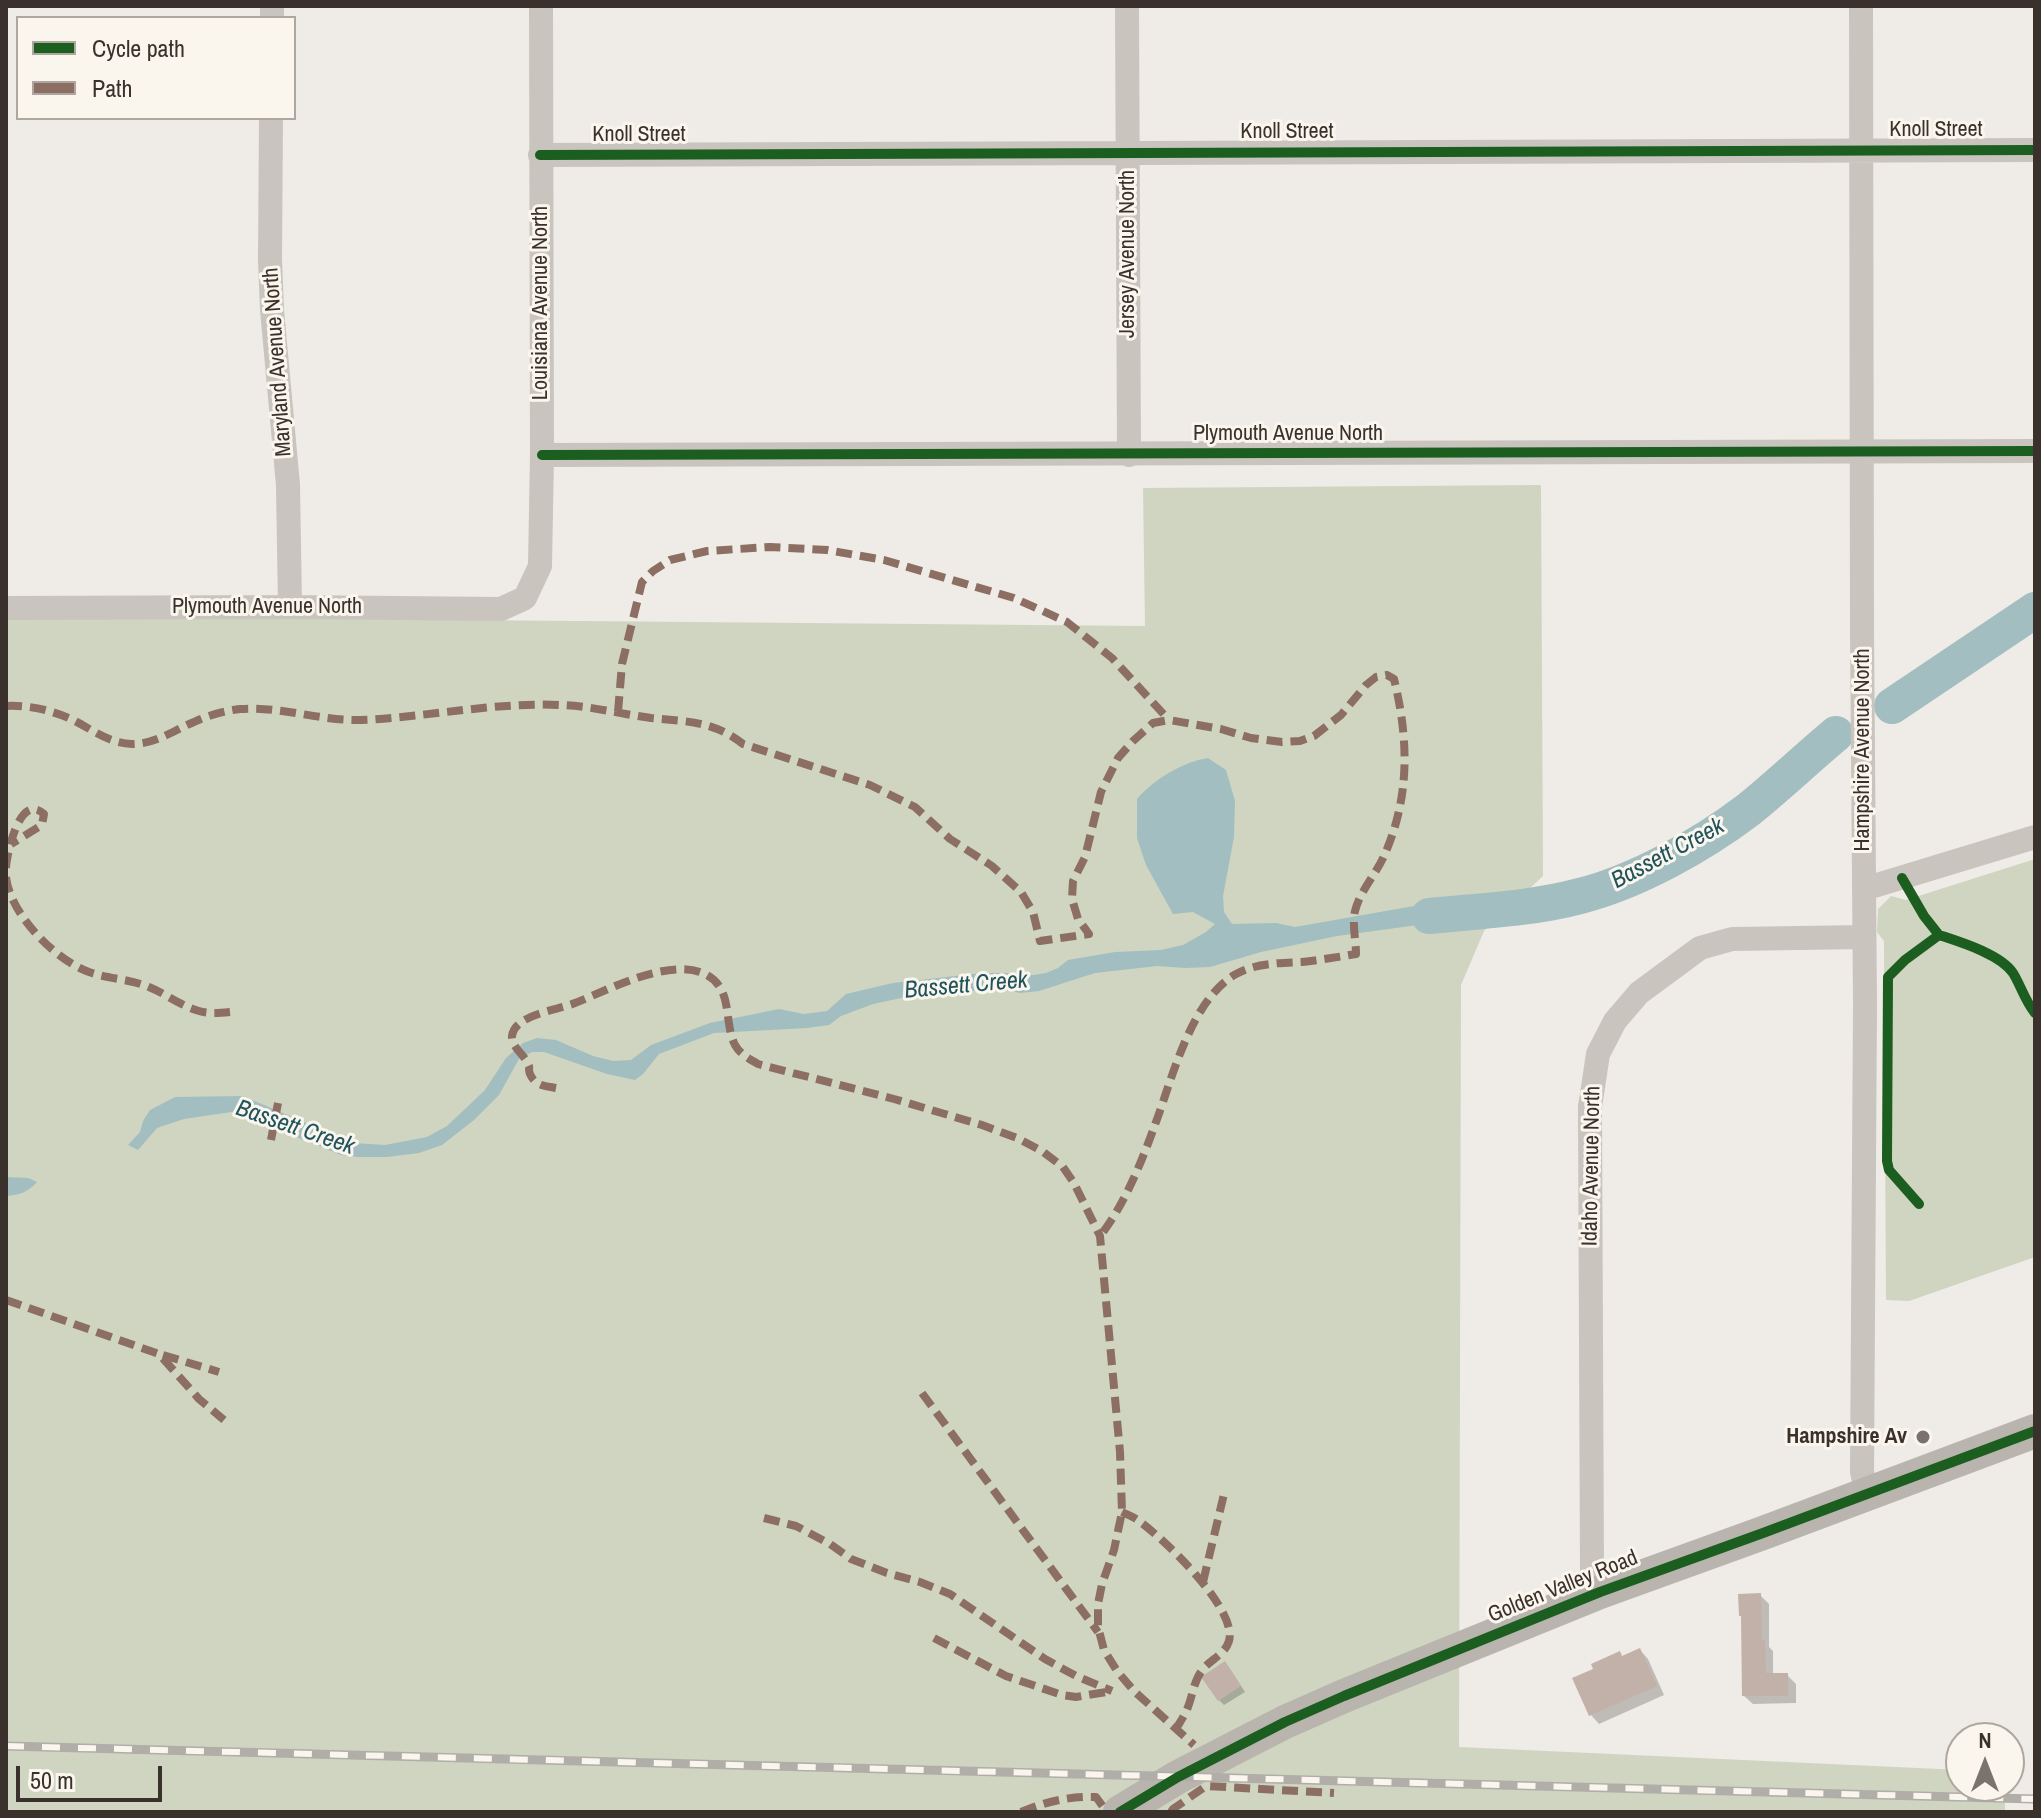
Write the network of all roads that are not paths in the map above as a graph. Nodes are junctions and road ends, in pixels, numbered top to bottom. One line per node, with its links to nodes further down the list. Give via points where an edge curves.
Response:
1 (541, 6): 8 (street, Louisiana Avenue North)
2 (1127, 6): 7 (street, Jersey Avenue North)
3 (1861, 6): 5 (street, Hampshire Avenue North)
4 (271, 120): 14 (street, Maryland Avenue North, via 270,259 288,485)
5 (1862, 150): 6 (street, Knoll Street); 7 (street, Knoll Street); 10 (street, Hampshire Avenue North)
6 (2035, 150)
7 (1128, 153): 8 (street, Knoll Street); 12 (street, Jersey Avenue North)
8 (540, 155): 11 (street, Louisiana Avenue North)
9 (2035, 451): 10 (street, Plymouth Avenue North)
10 (1862, 452): 12 (street, Plymouth Avenue North); 17 (street, Hampshire Avenue North)
11 (542, 455): 12 (street, Plymouth Avenue North); 13 (street, Louisiana Avenue North, via 540,566)
12 (1129, 455)
13 (525, 598): 14 (street, Plymouth Avenue North, via 501,609)
14 (290, 607): 15 (street, Plymouth Avenue North)
15 (6, 608)
16 (2035, 837): 17 (street)
17 (1864, 889): 18 (street, Hampshire Avenue North)
18 (1864, 937): 20 (street, Hampshire Avenue North, via 1862,1472); 21 (street, Idaho Avenue North, via 1732,939 1700,948 1639,993 1615,1021 1598,1054 1590,1123 1592,1574)
19 (2035, 1431): 20 (street, Golden Valley Road)
20 (1867, 1494): 21 (street, Golden Valley Road)
21 (1600, 1592): 22 (street, Golden Valley Road, via 1285,1722)
22 (1120, 1812)

